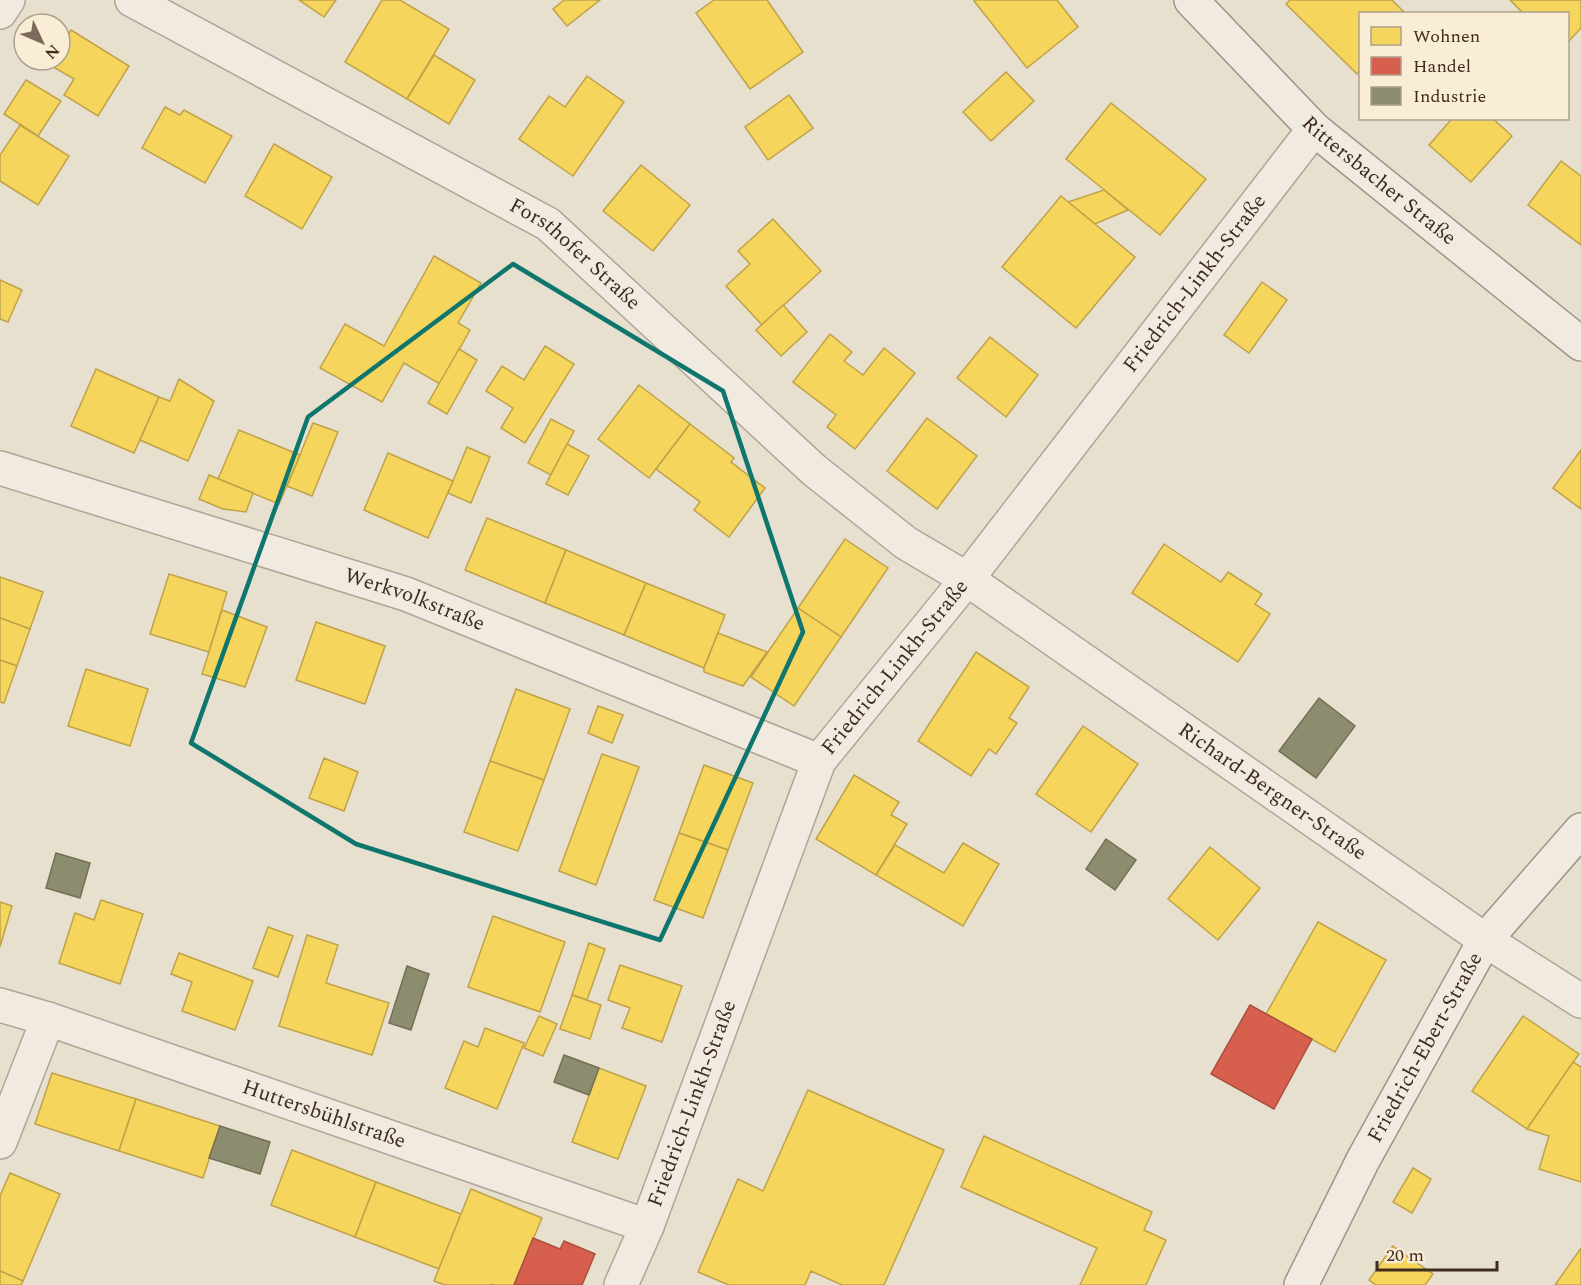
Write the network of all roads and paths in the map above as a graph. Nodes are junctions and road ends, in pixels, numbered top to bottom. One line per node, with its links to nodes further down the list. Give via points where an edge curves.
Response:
1 (8, 0): 4 (street)
2 (132, 0): 8 (street, Forsthofer Straße, via 548,224 814,470 906,543)
3 (1191, 0): 5 (street, Rittersbacher Straße)
4 (0, 12)
5 (1314, 129): 6 (street, Rittersbacher Straße); 8 (street, Friedrich-Linkh-Straße)
6 (1581, 344)
7 (0, 468): 9 (street, Werkvolkstraße, via 406,594)
8 (967, 579): 9 (street, Friedrich-Linkh-Straße); 11 (street, Richard-Bergner-Straße)
9 (819, 761): 16 (street, Friedrich-Linkh-Straße)
10 (1581, 830): 11 (street, Friedrich-Ebert-Straße)
11 (1485, 940): 12 (street, Richard-Bergner-Straße); 18 (street, Friedrich-Ebert-Straße, via 1363,1160)
12 (1581, 1001)
13 (0, 1005): 14 (street, Huttersbühlstraße)
14 (48, 1019): 15 (street); 16 (street, Huttersbühlstraße)
15 (0, 1142)
16 (647, 1226): 17 (street, Friedrich-Linkh-Straße)
17 (621, 1285)
18 (1301, 1285)

